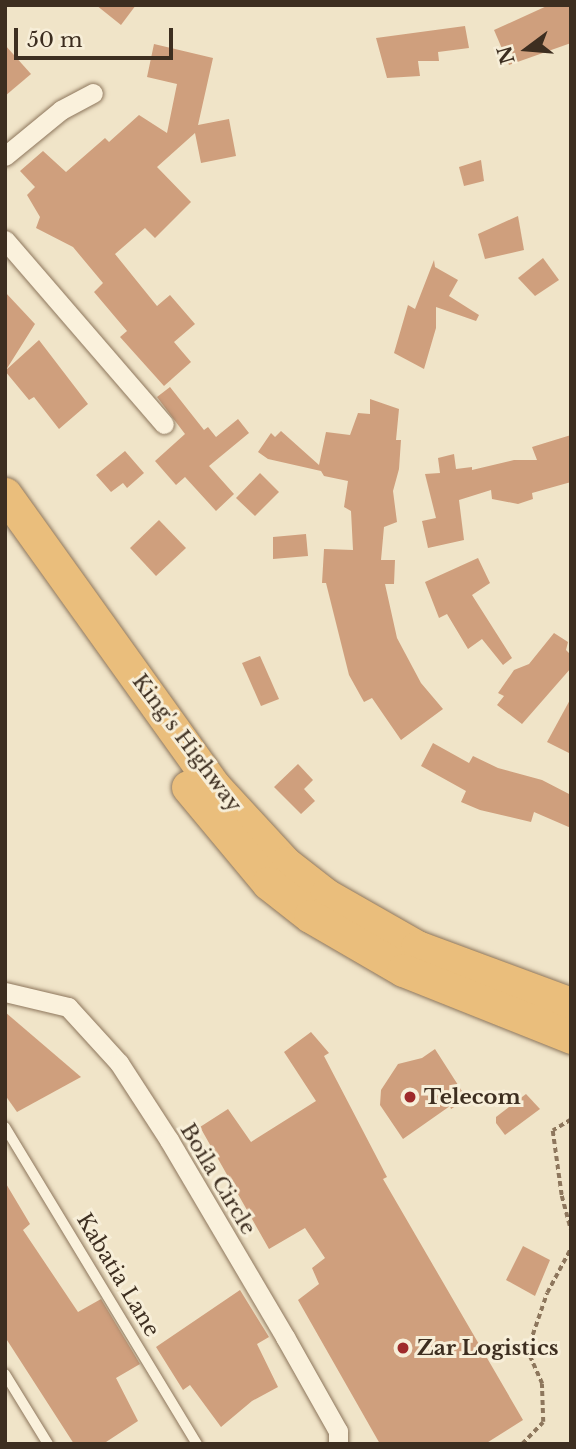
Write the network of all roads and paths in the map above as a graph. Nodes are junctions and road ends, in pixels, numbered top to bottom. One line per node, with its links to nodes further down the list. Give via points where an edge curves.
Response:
1 (93, 93): 2 (street, via 61,110)
2 (5, 156)
3 (5, 240): 4 (street)
4 (164, 424)
5 (5, 494): 8 (highway, King's Highway, via 214,786 285,863 326,895 417,947)
6 (5, 533): 9 (highway, King's Highway, via 196,799 268,883 310,916 403,971)
7 (5, 992): 17 (street, Boila Circle, via 68,1007 119,1063 285,1337 338,1431)
8 (571, 1004)
9 (571, 1037)
10 (571, 1120): 12 (path, via 553,1131)
11 (5, 1127): 16 (lane, Kabatia Lane)
12 (571, 1229)
13 (571, 1248): 18 (path, via 547,1293 527,1351 542,1384 543,1422)
14 (5, 1374): 15 (lane)
15 (48, 1444)
16 (197, 1444)
17 (338, 1444)
18 (522, 1444)

